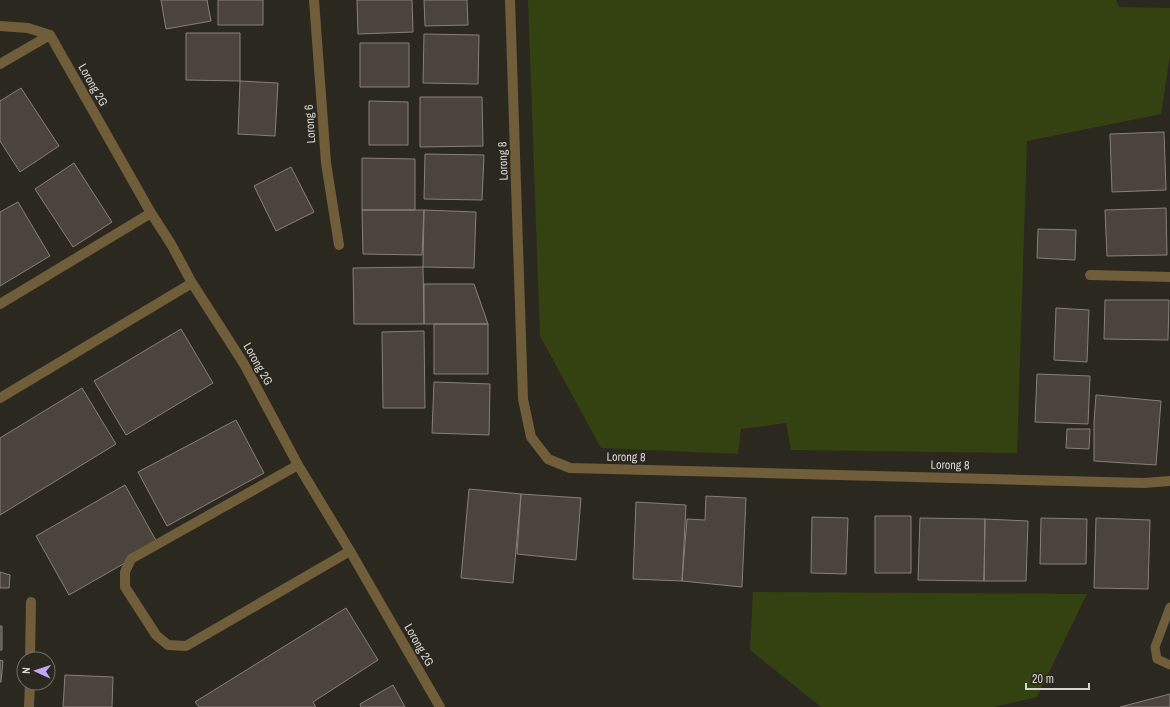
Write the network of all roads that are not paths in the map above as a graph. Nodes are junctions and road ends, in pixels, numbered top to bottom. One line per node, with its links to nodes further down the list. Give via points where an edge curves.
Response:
1 (314, 0): 7 (street, Lorong 6, via 326,162)
2 (510, 0): 14 (street, Lorong 8, via 523,399 531,437 548,458 570,468 1144,483)
3 (0, 26): 4 (street, via 28,28)
4 (50, 35): 5 (street); 6 (street, Lorong 2G)
5 (0, 64)
6 (151, 213): 10 (street, Lorong 2G); 11 (street)
7 (339, 245)
8 (1090, 275): 9 (street)
9 (1170, 277)
10 (192, 283): 12 (street); 13 (street, Lorong 2G, via 244,364)
11 (0, 304)
12 (0, 398)
13 (298, 465): 15 (street, Lorong 2G); 15 (street, via 131,559 125,572 125,587 156,635 168,645 186,646)
14 (1170, 481)
15 (350, 551): 22 (street, Lorong 2G)
16 (31, 602): 18 (street)
17 (1170, 607): 19 (lane, via 1155,647 1157,659)
18 (30, 651)
19 (1170, 665)
20 (30, 691): 21 (street)
21 (29, 707)
22 (440, 707)

